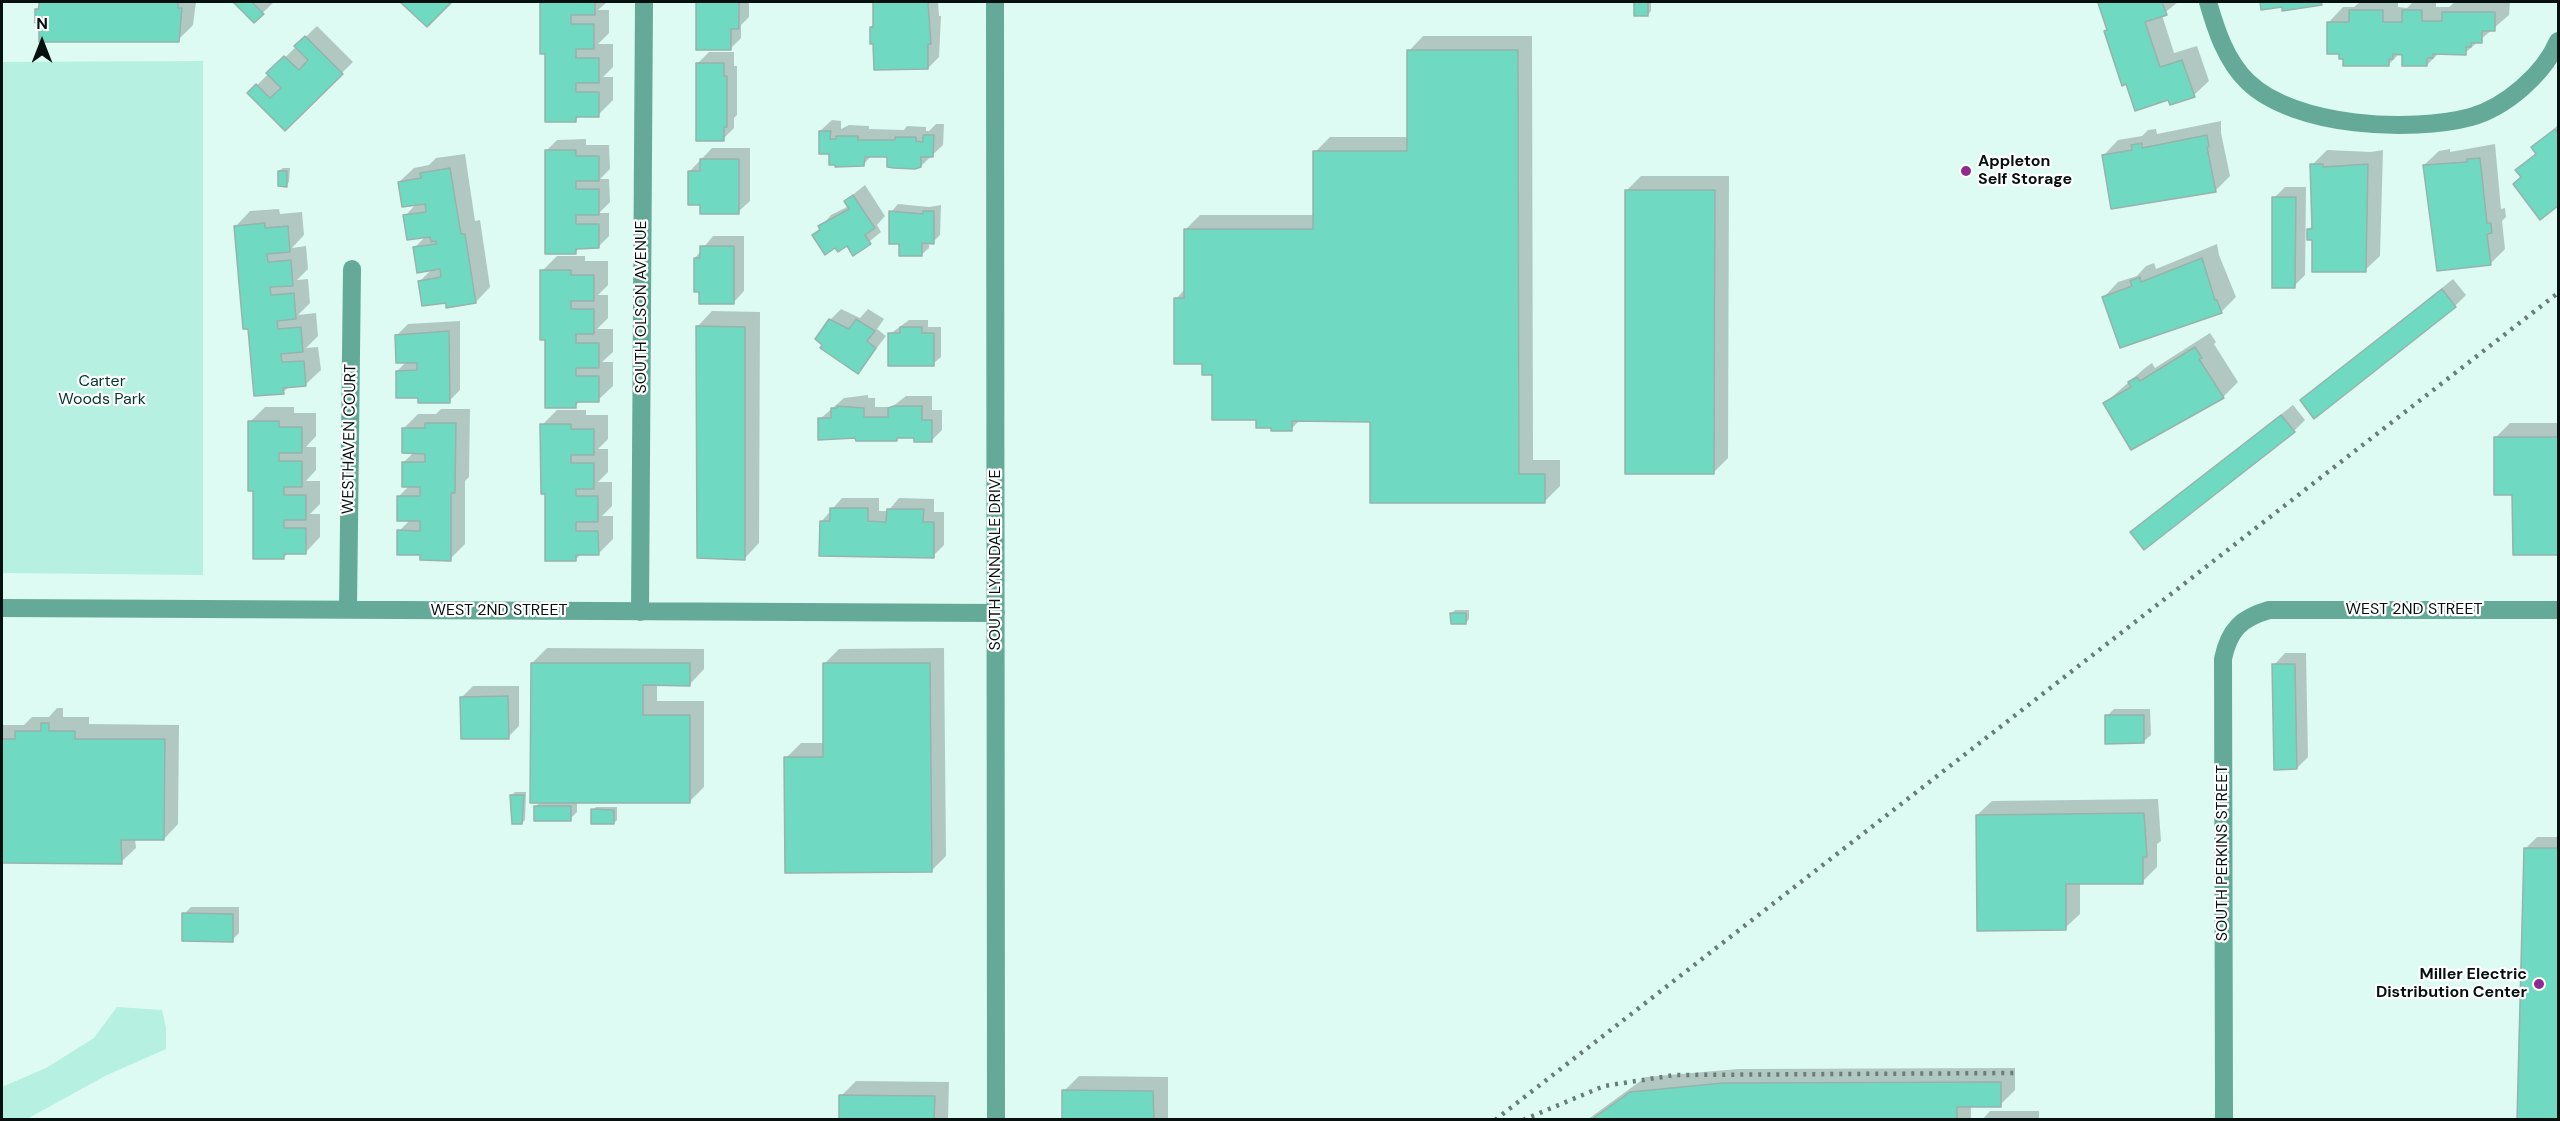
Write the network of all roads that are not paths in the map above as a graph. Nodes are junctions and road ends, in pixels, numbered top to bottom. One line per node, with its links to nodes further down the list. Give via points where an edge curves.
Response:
1 (644, 2): 10 (street, SOUTH OLSON AVENUE)
2 (995, 2): 11 (street, SOUTH LYNNDALE DRIVE)
3 (2208, 2): 4 (street, via 2227,55 2248,83 2302,113 2334,120 2432,123 2472,117 2507,100 2526,84)
4 (2559, 41)
5 (352, 269): 7 (street, WESTHAVEN COURT)
6 (2, 608): 7 (street, WEST 2ND STREET)
7 (348, 609): 10 (street, WEST 2ND STREET)
8 (2269, 610): 9 (street, WEST 2ND STREET); 13 (street, SOUTH PERKINS STREET, via 2248,616 2234,629 2223,659)
9 (2559, 610)
10 (640, 612): 11 (street, WEST 2ND STREET)
11 (996, 613): 12 (street, SOUTH LYNNDALE DRIVE)
12 (996, 1119)
13 (2224, 1119)

